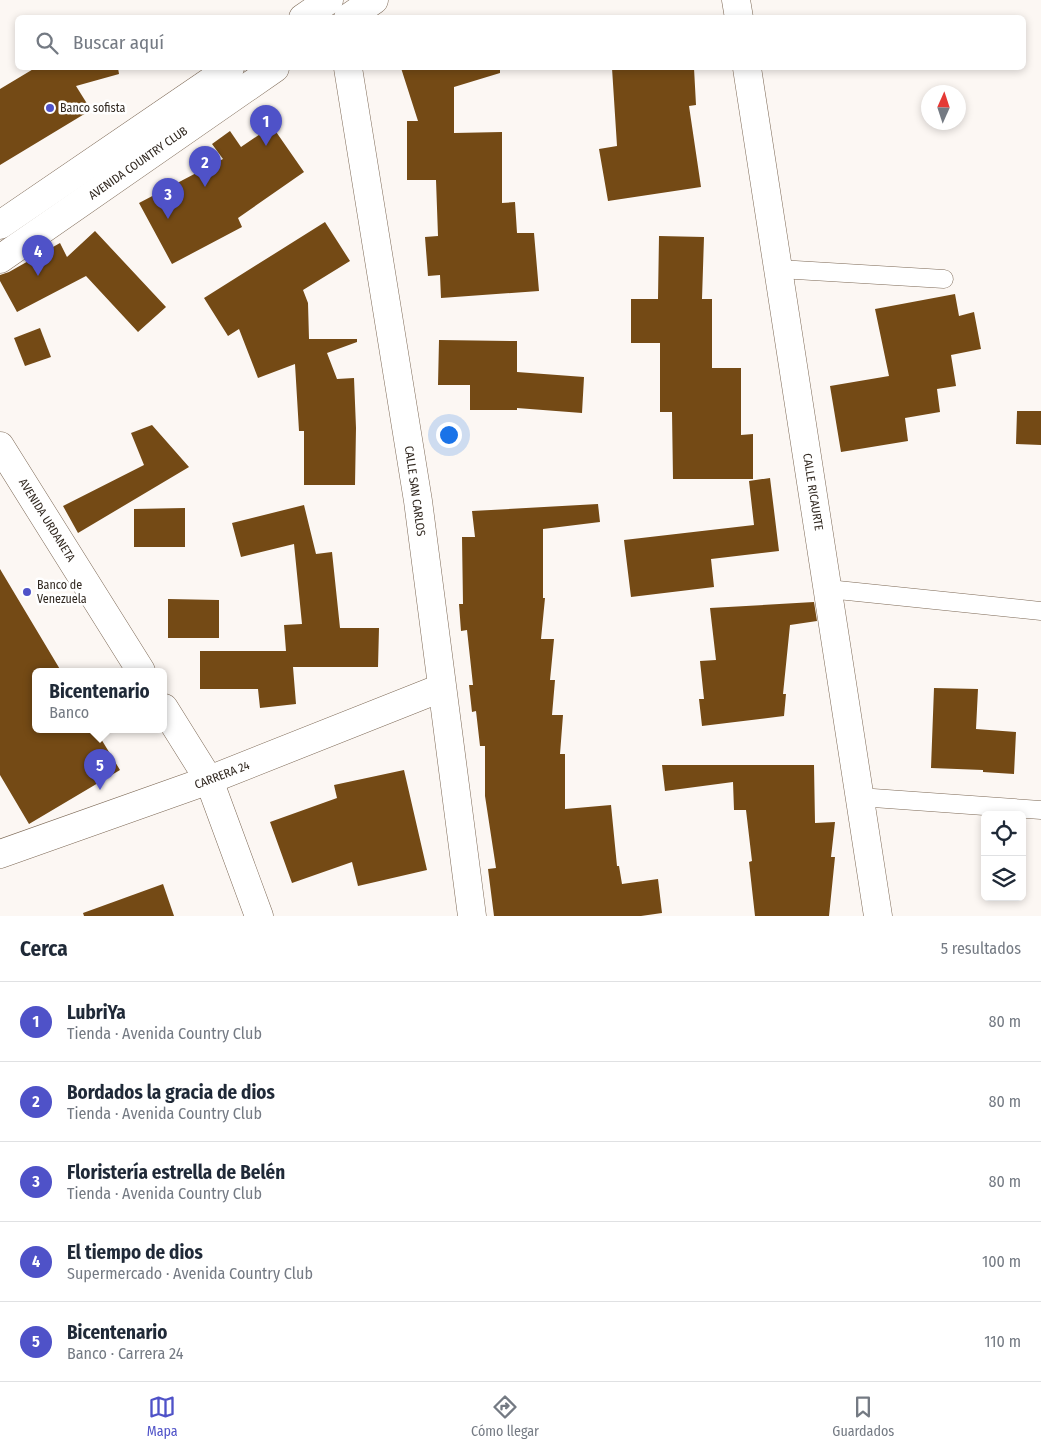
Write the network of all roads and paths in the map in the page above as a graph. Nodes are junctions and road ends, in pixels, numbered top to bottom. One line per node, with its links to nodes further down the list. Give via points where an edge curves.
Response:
1 (374, 0): 5 (street)
2 (736, 0): 6 (street)
3 (330, 5): 4 (street)
4 (309, 15)
5 (352, 15)
6 (738, 15)
7 (227, 70): 11 (street)
8 (273, 70): 12 (street, AVENIDA COUNTRY CLUB)
9 (348, 70): 19 (street, CALLE SAN CARLOS, via 418,501)
10 (747, 70): 13 (street, CALLE RICAURTE)
11 (0, 225)
12 (0, 258)
13 (779, 269): 14 (lane); 16 (street, CALLE RICAURTE)
14 (944, 279)
15 (0, 446): 18 (street, AVENIDA URDANETA)
16 (828, 589): 17 (lane); 22 (street, CALLE RICAURTE)
17 (1041, 611)
18 (139, 668)
19 (441, 688): 21 (street, CARRERA 24); 26 (street, CALLE SAN CARLOS)
20 (167, 713): 21 (street)
21 (209, 780): 24 (street, CARRERA 24); 25 (street)
22 (859, 797): 23 (lane); 27 (street, CALLE RICAURTE)
23 (1041, 810)
24 (0, 854)
25 (259, 916)
26 (472, 916)
27 (878, 916)

